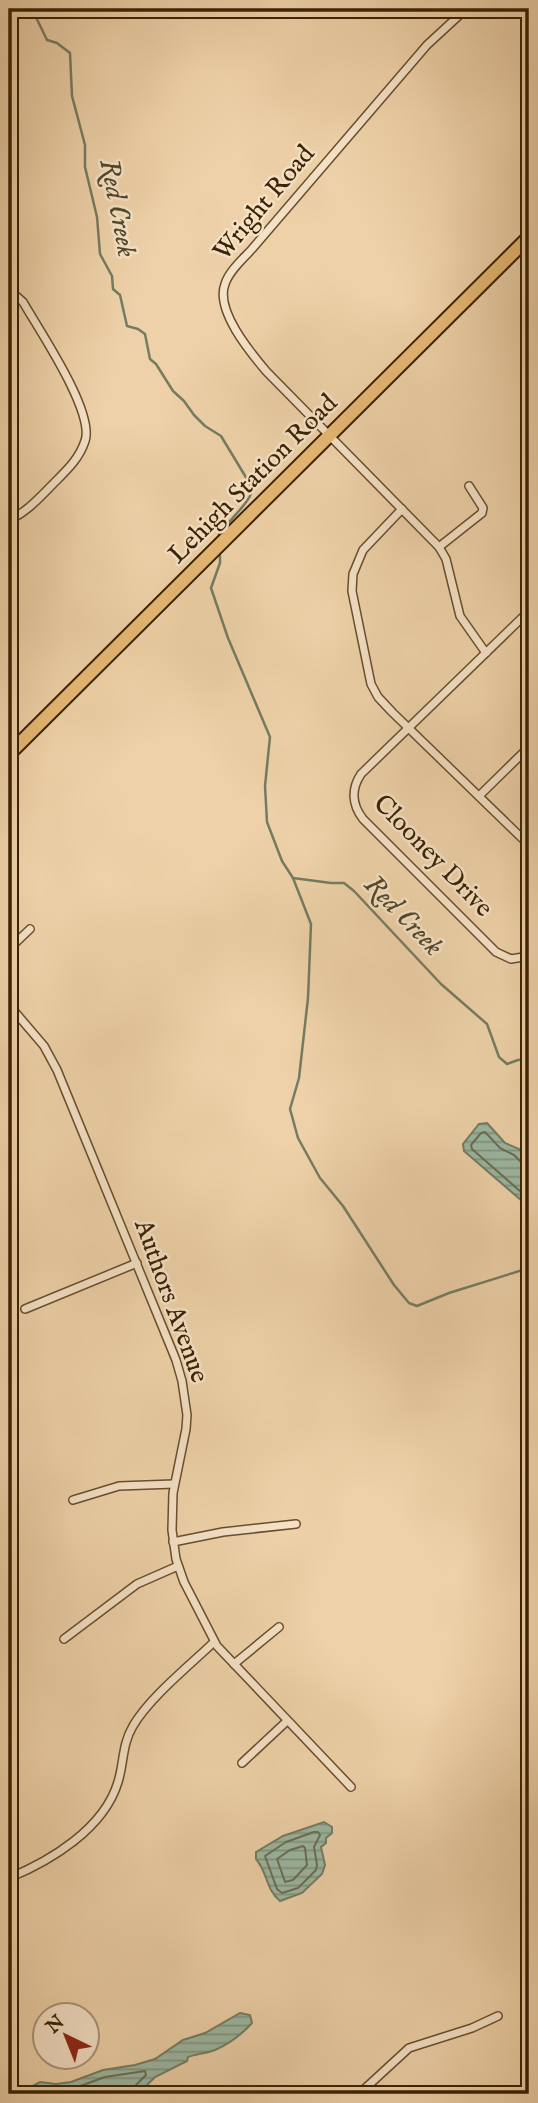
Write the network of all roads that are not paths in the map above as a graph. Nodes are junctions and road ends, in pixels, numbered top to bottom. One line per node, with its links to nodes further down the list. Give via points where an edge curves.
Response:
1 (466, 9): 4 (street, Wright Road, via 427,45 224,285 224,303 252,354)
2 (529, 237): 4 (main road, Lehigh Station Road)
3 (9, 293): 7 (street, via 23,302 74,392 86,418 86,439 77,460 23,514)
4 (330, 436): 6 (street, Wright Road); 13 (main road, Lehigh Station Road)
5 (469, 486): 8 (street, via 483,508 481,513)
6 (402, 509): 8 (street, Wright Road); 11 (street, via 363,550 352,582 372,684)
7 (9, 520)
8 (439, 547): 10 (street, via 460,617)
9 (529, 611): 10 (street, Clooney Drive)
10 (486, 653): 11 (street, Clooney Drive)
11 (408, 728): 14 (street); 18 (street, Clooney Drive, via 358,779 354,789 358,813 496,952 511,959)
12 (529, 747): 14 (street)
13 (9, 754)
14 (479, 796): 15 (street)
15 (529, 845)
16 (30, 929): 17 (street)
17 (9, 949)
18 (529, 956)
19 (9, 1005): 20 (street, Authors Avenue, via 52,1058)
20 (137, 1263): 21 (street); 22 (street, Authors Avenue, via 176,1360 186,1402 186,1429)
21 (25, 1309)
22 (174, 1484): 23 (street, via 120,1486); 25 (street, Authors Avenue)
23 (73, 1500)
24 (296, 1524): 25 (street)
25 (173, 1542): 26 (street, Authors Avenue)
26 (178, 1566): 28 (street, via 137,1584); 29 (street, Authors Avenue)
27 (279, 1627): 30 (street)
28 (64, 1639)
29 (214, 1642): 30 (street, Authors Avenue); 34 (street, via 134,1724 112,1797 88,1828 60,1852)
30 (234, 1664): 31 (street, Authors Avenue)
31 (287, 1721): 32 (street); 33 (street, Authors Avenue)
32 (242, 1763)
33 (351, 1787)
34 (9, 1878)
35 (498, 2017): 37 (street, via 409,2048)
36 (529, 2091): 38 (highway)
37 (359, 2094)
38 (525, 2094)

